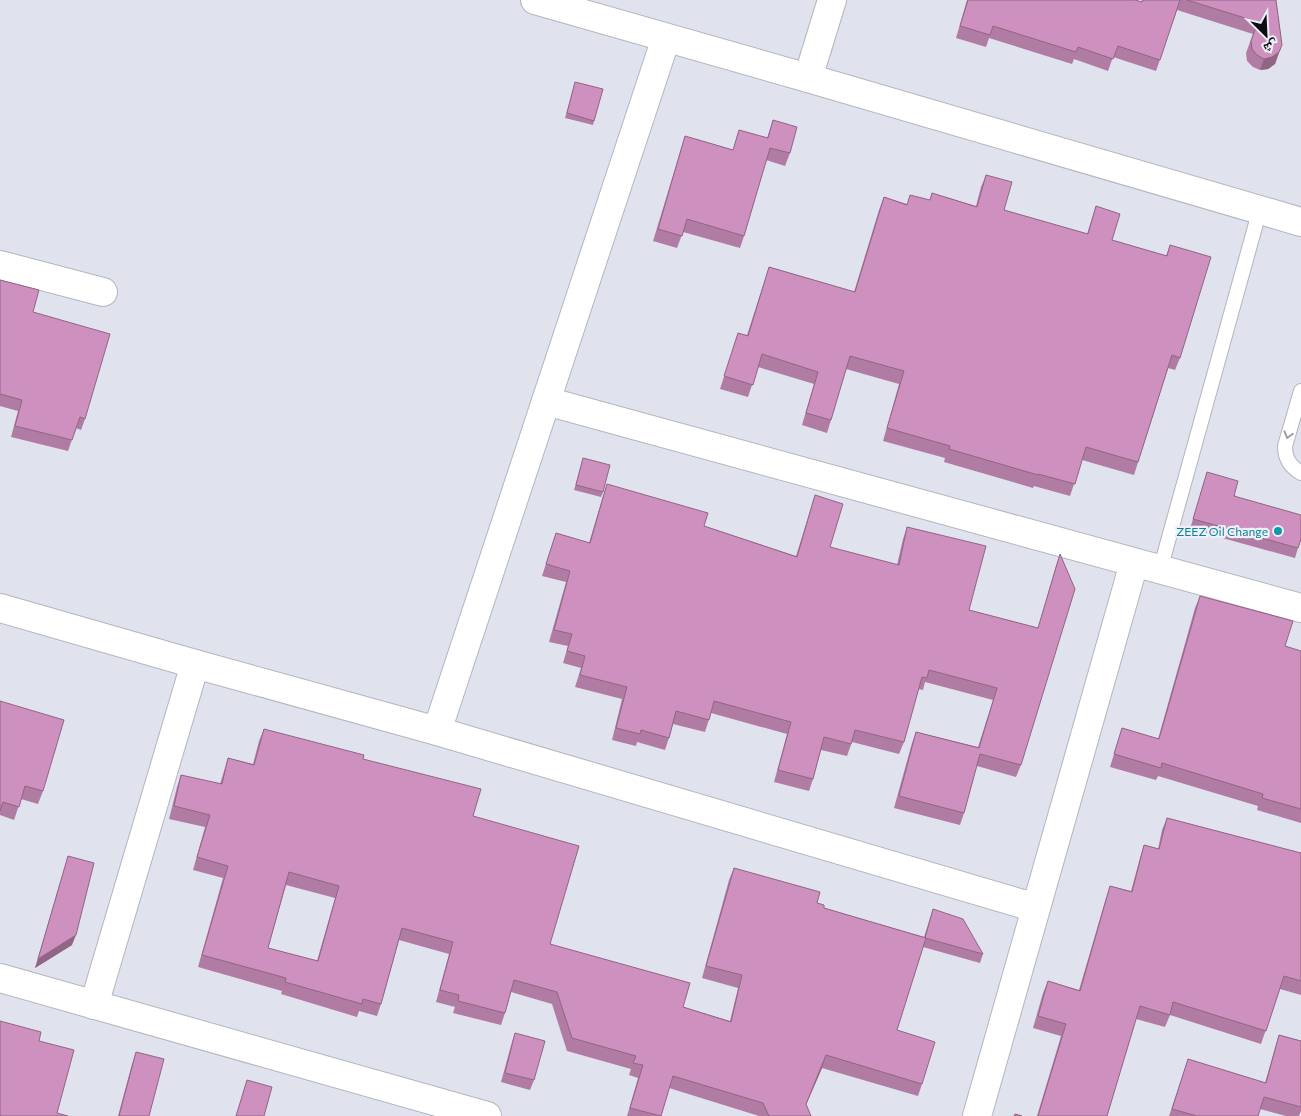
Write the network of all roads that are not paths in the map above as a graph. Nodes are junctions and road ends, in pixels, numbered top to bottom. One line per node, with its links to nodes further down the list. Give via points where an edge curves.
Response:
1 (535, 0): 3 (street)
2 (832, 0): 4 (street)
3 (666, 38): 4 (street); 10 (street)
4 (808, 78): 5 (street)
5 (1260, 209): 6 (street); 13 (lane)
6 (1301, 222)
7 (0, 265): 8 (street)
8 (103, 292)
9 (1301, 391): 11 (lane, one-way to 11, via 1285,446 1288,462)
10 (546, 401): 12 (street); 17 (street)
11 (1301, 474)
12 (1134, 563): 13 (street); 18 (street)
13 (1160, 570): 15 (street)
14 (0, 608): 16 (street)
15 (1301, 608)
16 (195, 664): 17 (street); 20 (street)
17 (437, 731): 18 (street)
18 (1036, 908): 22 (street)
19 (0, 978): 20 (street)
20 (94, 1005): 21 (street)
21 (487, 1116)
22 (977, 1116)

